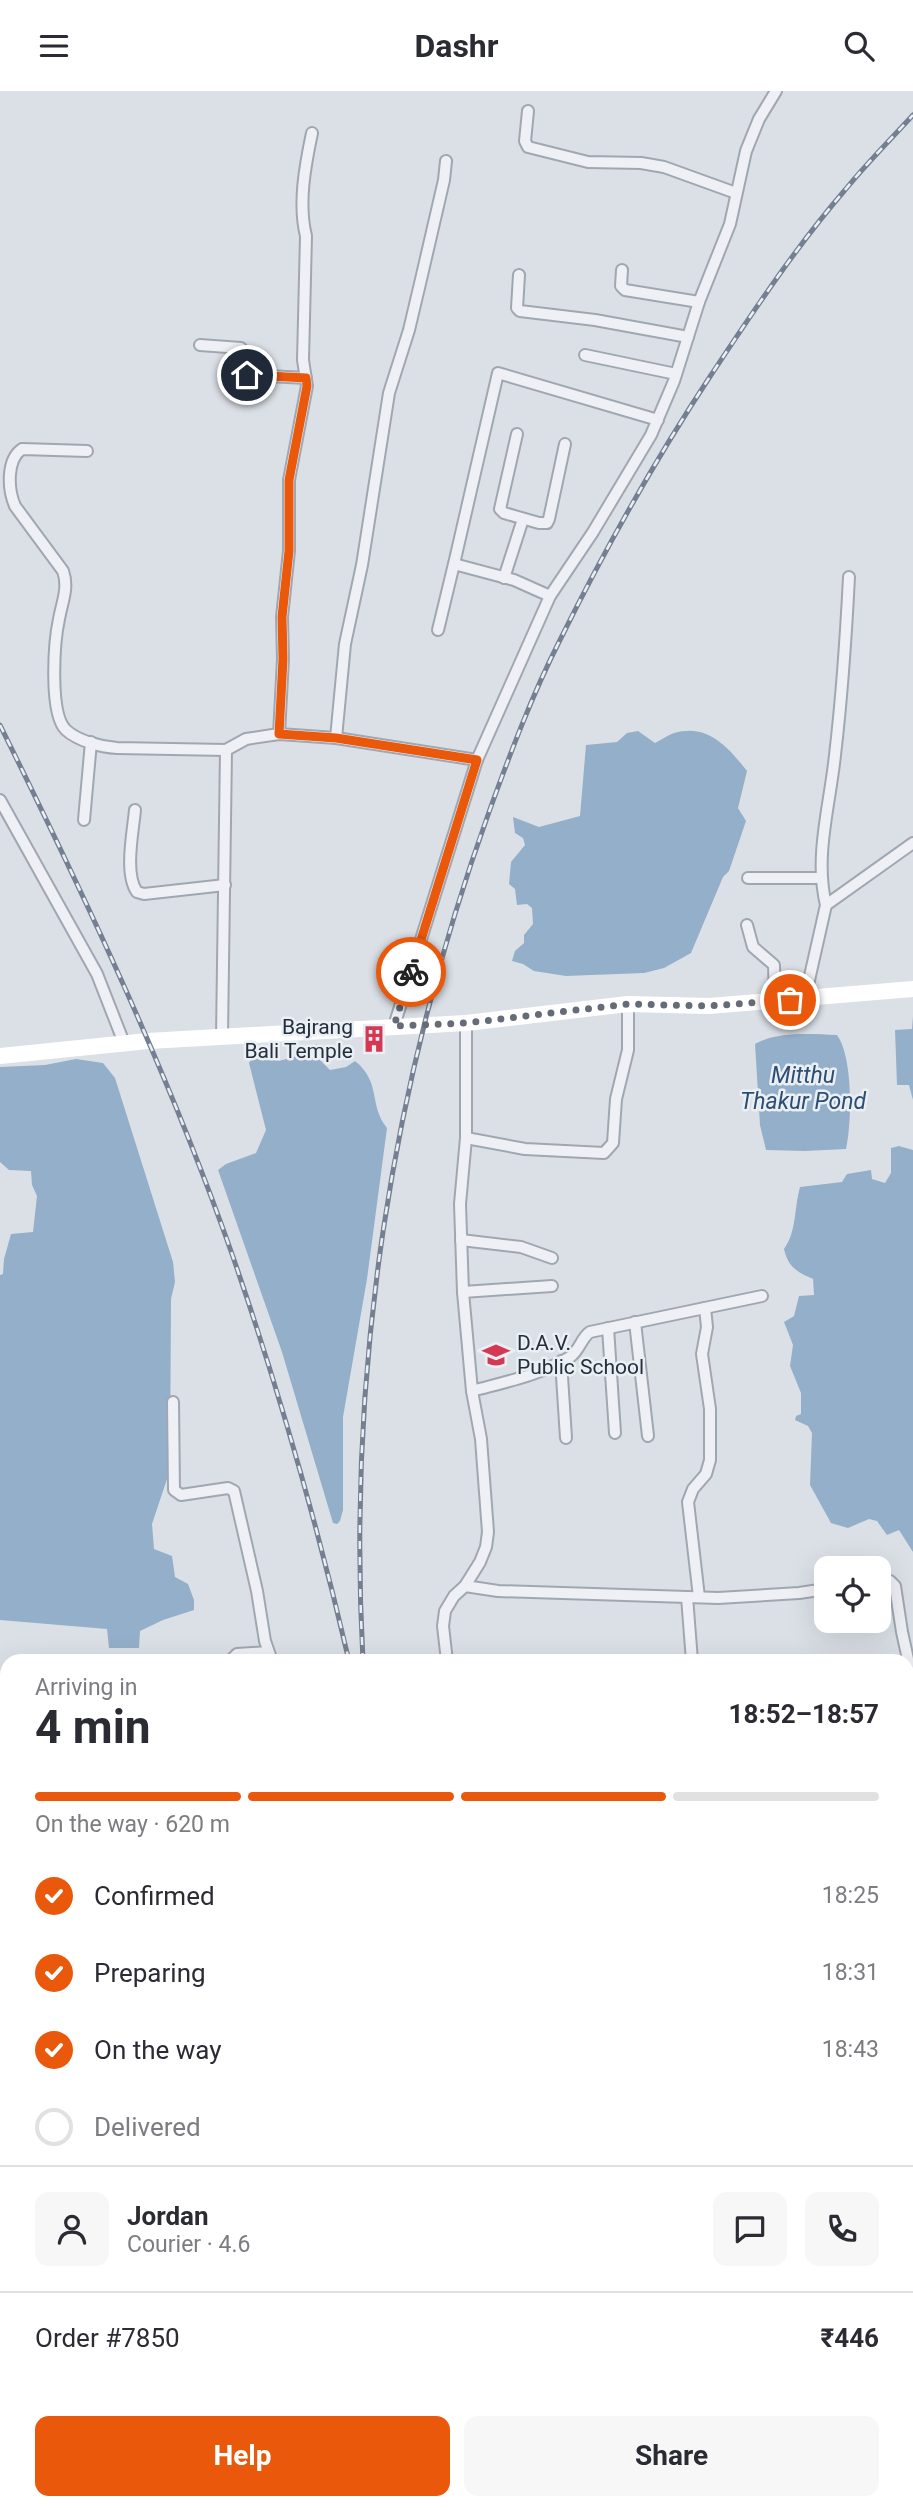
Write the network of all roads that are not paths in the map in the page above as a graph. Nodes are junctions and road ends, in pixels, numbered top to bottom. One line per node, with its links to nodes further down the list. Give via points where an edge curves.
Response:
1 (776, 91): 5 (street, via 751,136)
2 (528, 111): 5 (street, via 528,148 588,162 664,167)
3 (312, 133): 13 (street, via 301,221 306,236)
4 (446, 161): 25 (street, via 409,330 389,393 345,644)
5 (736, 193): 8 (street, via 730,224)
6 (622, 270): 8 (street, via 623,289)
7 (519, 275): 9 (street, via 520,311)
8 (699, 302): 9 (street)
9 (688, 337): 12 (street)
10 (200, 345): 13 (street, via 241,348 248,375)
11 (585, 355): 12 (street)
12 (676, 374): 14 (street)
13 (306, 378): 24 (street, via 289,480)
14 (658, 420): 19 (street, via 498,373); 22 (street)
15 (517, 434): 18 (street, via 500,507 502,512)
16 (565, 444): 18 (street, via 548,521)
17 (87, 451): 26 (street, via 22,449 15,456 9,479 15,506 66,579 56,632 57,713 66,730)
18 (523, 519): 21 (street)
19 (453, 564): 21 (street); 23 (street)
20 (849, 577): 34 (street)
21 (504, 578): 22 (street)
22 (550, 596): 28 (street)
23 (438, 630)
24 (279, 734): 25 (street); 27 (street, via 246,739)
25 (336, 738): 28 (street)
26 (91, 742): 27 (street, via 117,748); 31 (street)
27 (226, 750): 35 (street)
28 (477, 760): 43 (street)
29 (0, 800): 45 (street, via 97,974)
30 (135, 810): 35 (street, via 131,866 137,892)
31 (84, 820)
32 (913, 843): 36 (street)
33 (748, 878): 34 (street)
34 (821, 878): 36 (street)
35 (225, 885): 44 (street)
36 (826, 905): 39 (street)
37 (747, 925): 40 (street, via 753,947 774,965)
38 (913, 989): 39 (main road)
39 (805, 998): 40 (main road)
40 (775, 1001): 41 (main road, via 709,1006)
41 (628, 1004): 42 (main road); 47 (street, via 628,1050 616,1099 613,1143 604,1153 525,1149)
42 (466, 1023): 43 (main road); 47 (street)
43 (394, 1026): 44 (main road)
44 (222, 1036): 45 (main road)
45 (124, 1043): 46 (main road)
46 (0, 1056)
47 (466, 1138): 48 (street)
48 (461, 1240): 49 (street, via 521,1247); 51 (street)
49 (552, 1258)
50 (552, 1286): 51 (street)
51 (463, 1292): 57 (street)
52 (762, 1296): 53 (street)
53 (705, 1308): 54 (street); 65 (street, via 702,1354 710,1409 710,1460 688,1503)
54 (635, 1322): 55 (street); 60 (street)
55 (608, 1328): 56 (street, via 586,1335 577,1351); 59 (street)
56 (561, 1361): 57 (street); 61 (street)
57 (472, 1391): 63 (street, via 481,1439 488,1532 480,1562)
58 (173, 1402): 66 (street, via 174,1490 181,1495 234,1491)
59 (615, 1433)
60 (648, 1436)
61 (566, 1439)
62 (891, 1582): 69 (street)
63 (465, 1585): 65 (street, via 498,1591); 67 (street, via 445,1611)
64 (814, 1590): 65 (street)
65 (693, 1597): 68 (street)
66 (270, 1654)
67 (446, 1654)
68 (692, 1654)
69 (907, 1654)

